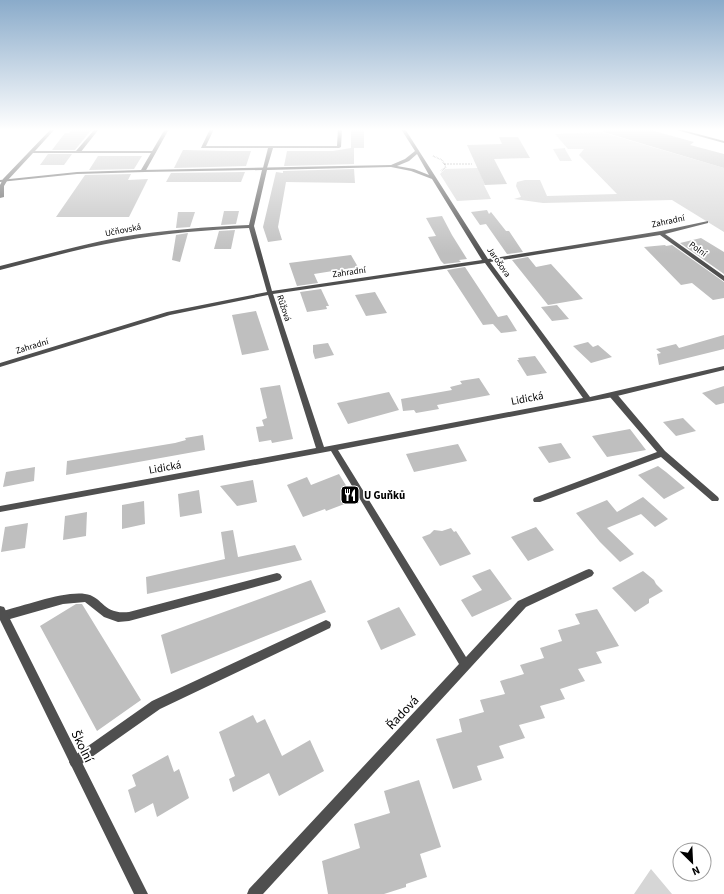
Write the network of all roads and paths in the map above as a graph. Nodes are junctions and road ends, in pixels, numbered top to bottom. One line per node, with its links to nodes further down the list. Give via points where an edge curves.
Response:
1 (13, 171): 8 (street)
2 (143, 171): 3 (street); 8 (street, via 77,173)
3 (154, 171)
4 (264, 171): 11 (street, Růžová)
5 (414, 171): 7 (street)
6 (429, 171): 7 (street, Jarošova)
7 (434, 178): 13 (street, Jarošova)
8 (3, 181): 9 (street)
9 (2, 197)
10 (706, 222): 12 (street, Zahradní)
11 (252, 226): 14 (street, Učňovská, via 139,236); 16 (street, Růžová)
12 (661, 233): 13 (street, Zahradní); 15 (street, Polní)
13 (486, 261): 16 (street, Zahradní); 20 (street, Jarošova)
14 (0, 268)
15 (724, 279)
16 (270, 293): 17 (street, Zahradní, via 169,313); 22 (street, Růžová)
17 (0, 365)
18 (724, 368): 19 (street, Lidická)
19 (613, 395): 20 (street, Lidická); 23 (street)
20 (588, 399): 21 (street, Lidická)
21 (333, 448): 22 (street, Lidická); 31 (street)
22 (321, 450): 26 (street, Lidická)
23 (662, 453): 24 (street); 25 (street)
24 (714, 499)
25 (537, 500)
26 (0, 509)
27 (589, 572): 31 (street, Řadová, via 522,604)
28 (277, 576): 29 (street, via 121,618 103,611 89,598 70,599)
29 (2, 613): 32 (street, Školní)
30 (326, 625): 32 (street, via 156,705)
31 (465, 664): 34 (street, Řadová)
32 (75, 762): 33 (street, Školní)
33 (141, 894)
34 (254, 894)

